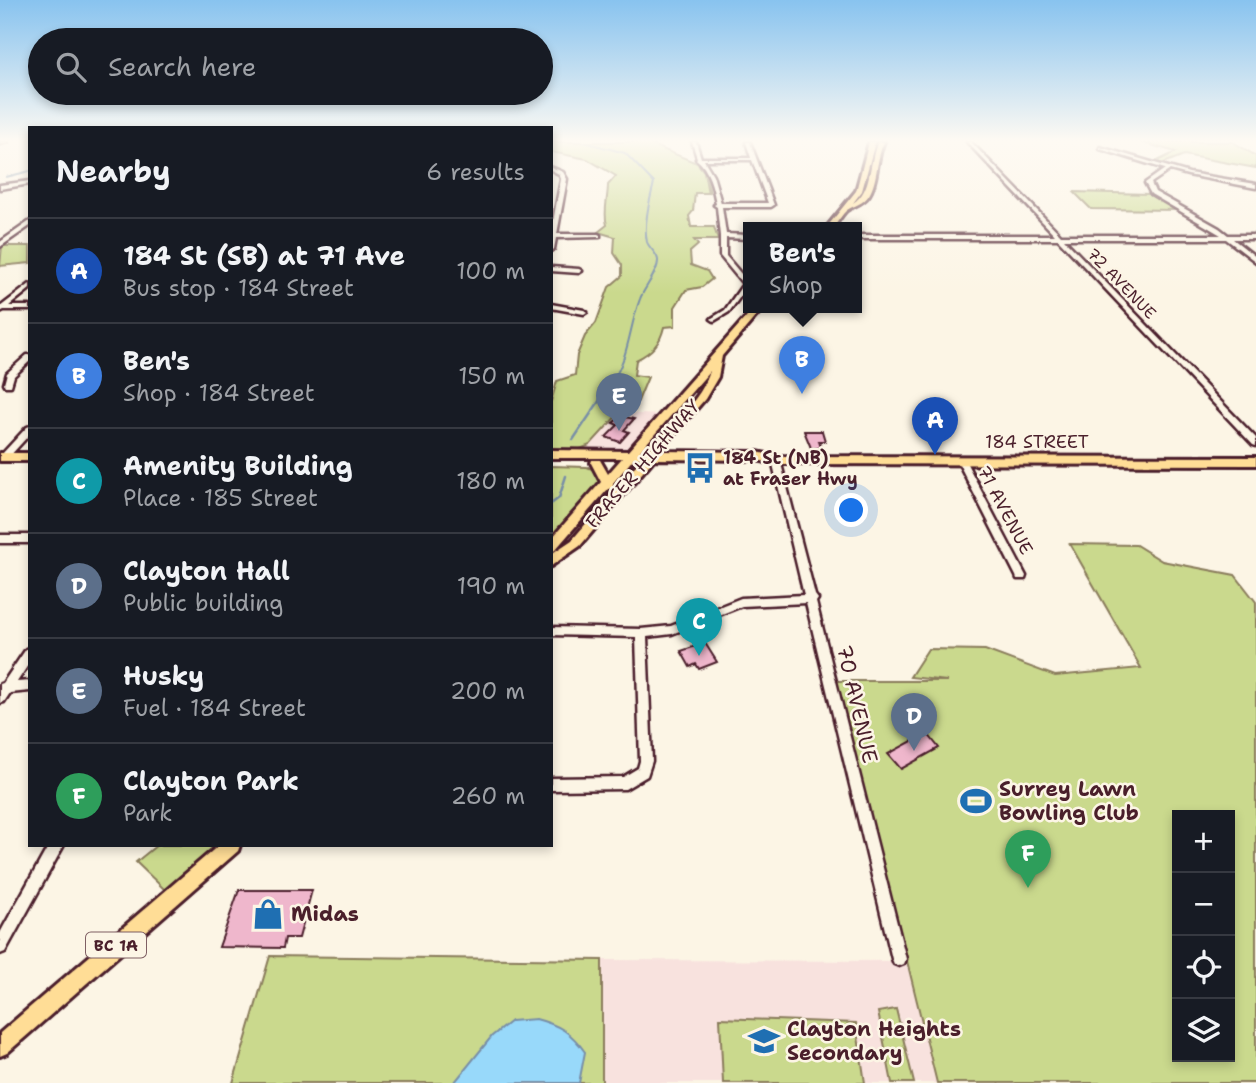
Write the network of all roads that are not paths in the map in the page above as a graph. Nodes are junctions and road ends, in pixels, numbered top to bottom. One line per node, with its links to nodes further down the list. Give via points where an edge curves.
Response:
1 (562, 193): 12 (street)
2 (714, 193): 8 (street)
3 (767, 193): 8 (street, via 771,205)
4 (858, 193): 9 (main road)
5 (868, 193): 9 (main road)
6 (1017, 193): 17 (street, 72 AVENUE)
7 (1154, 193): 18 (street)
8 (717, 205): 14 (street)
9 (843, 212): 10 (main road)
10 (836, 222)
11 (28, 224): 21 (street)
12 (554, 236): 13 (street); 20 (street)
13 (598, 236)
14 (723, 236): 15 (street); 25 (street, via 723,256)
15 (743, 237)
16 (862, 237): 17 (street)
17 (1059, 237): 18 (street); 39 (street, 72 AVENUE)
18 (1228, 237): 19 (street); 22 (street)
19 (1256, 237)
20 (553, 240)
21 (0, 245)
22 (1256, 260)
23 (553, 269): 24 (street)
24 (579, 271)
25 (743, 280)
26 (28, 288): 30 (street)
27 (743, 288): 33 (street, via 727,311)
28 (553, 306): 31 (street)
29 (28, 308): 30 (street)
30 (1, 309)
31 (584, 312)
32 (755, 313): 34 (main road, FRASER HIGHWAY)
33 (714, 319)
34 (718, 356): 38 (main road, FRASER HIGHWAY, via 713,377); 44 (main road, FRASER HIGHWAY)
35 (28, 359): 36 (street, via 10,375)
36 (8, 384)
37 (28, 431): 42 (street)
38 (667, 437): 41 (main road); 45 (main road, FRASER HIGHWAY)
39 (1256, 443)
40 (553, 454): 44 (main road, 184 STREET)
41 (688, 456): 45 (main road, 184 STREET); 46 (main road, 184 STREET)
42 (2, 457): 43 (main road)
43 (28, 457)
44 (630, 459): 45 (main road, 184 STREET); 50 (main road, 184 STREET); 51 (main road, FRASER HIGHWAY)
45 (649, 460): 46 (main road, 184 STREET, via 759,464); 54 (main road, FRASER HIGHWAY)
46 (776, 460): 47 (main road, 184 STREET); 58 (street, 70 AVENUE)
47 (961, 460): 48 (main road, 184 STREET); 57 (street, 71 AVENUE)
48 (1256, 461)
49 (553, 463): 50 (main road, 184 STREET)
50 (596, 463): 51 (main road)
51 (609, 485): 55 (main road, FRASER HIGHWAY)
52 (28, 539): 53 (street)
53 (0, 540)
54 (576, 543): 56 (main road, FRASER HIGHWAY)
55 (553, 545)
56 (553, 560)
57 (1021, 576)
58 (813, 599): 60 (street, via 741,602 688,626); 68 (street, 70 AVENUE)
59 (553, 631): 60 (street)
60 (641, 633): 64 (street, via 643,772 625,783)
61 (28, 655): 63 (street)
62 (28, 686): 63 (street)
63 (2, 691)
64 (553, 784)
65 (56, 847): 67 (street)
66 (230, 847): 69 (main road, BC 1A)
67 (0, 947)
68 (900, 959)
69 (0, 1046)

